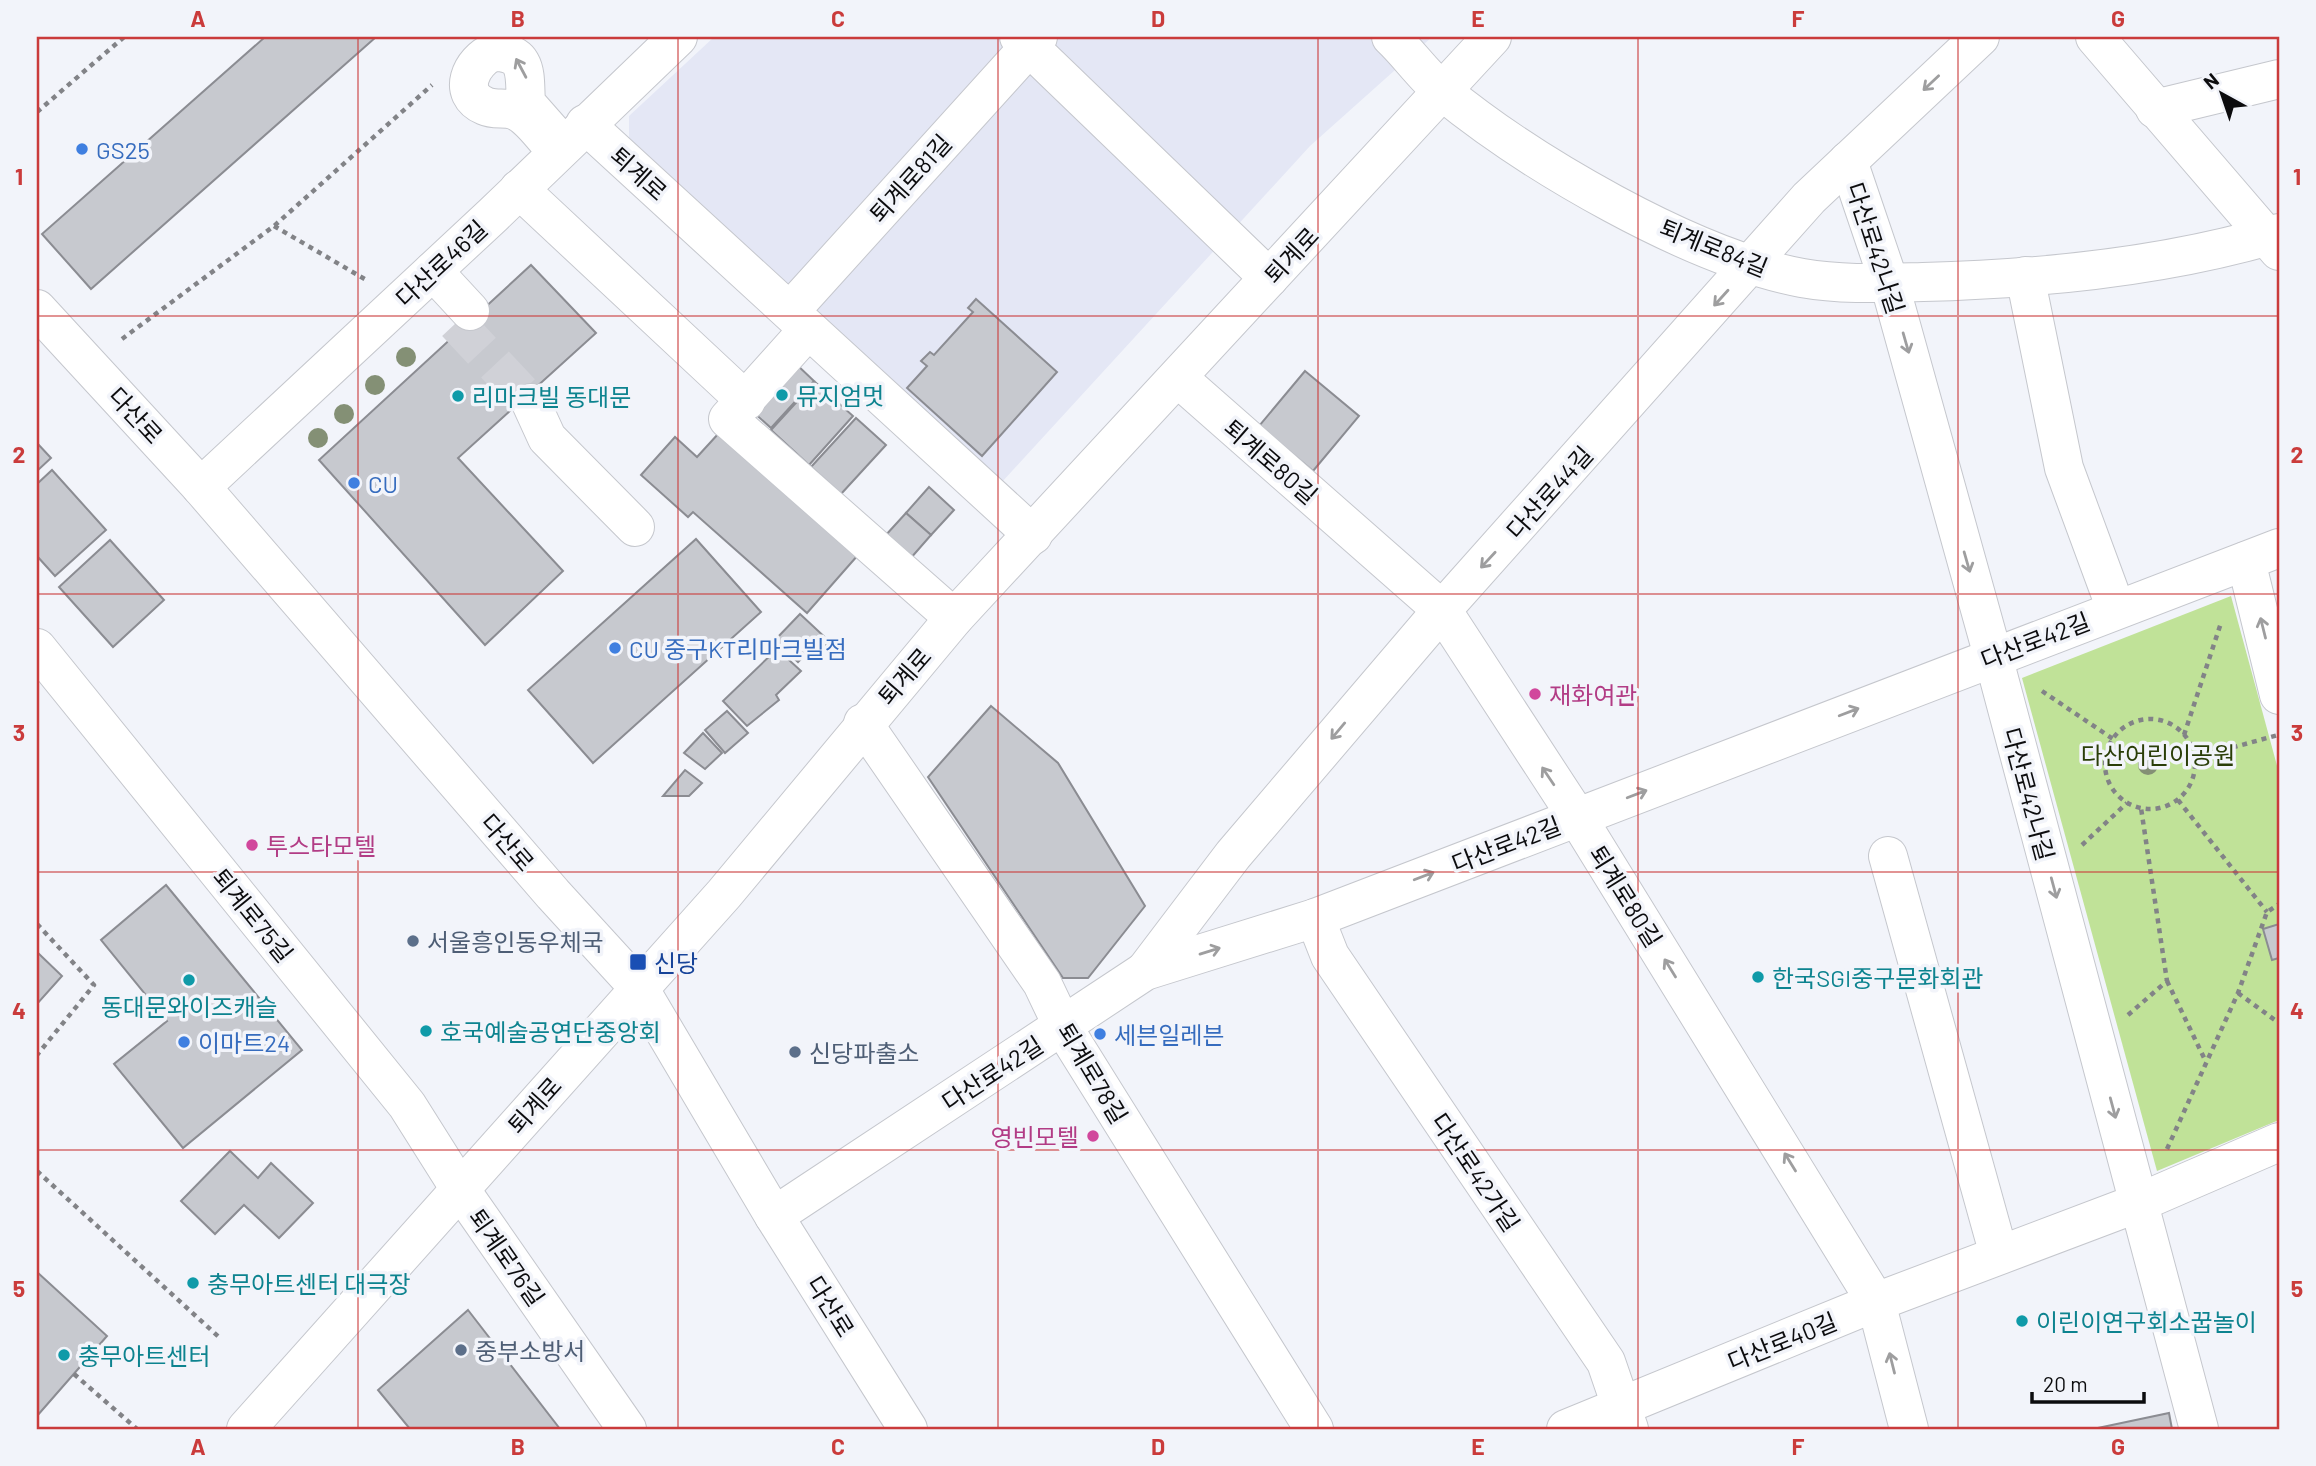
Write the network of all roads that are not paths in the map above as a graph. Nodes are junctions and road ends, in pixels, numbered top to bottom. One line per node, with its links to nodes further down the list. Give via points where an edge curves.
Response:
1 (678, 37): 10 (street, 다산로46길)
2 (1391, 37): 8 (street, 퇴계로84길)
3 (1492, 37): 8 (street, 퇴계로)
4 (1980, 37): 11 (street, 다산로44길, one-way to 11)
5 (2095, 37): 9 (street)
6 (1028, 40): 17 (street, 퇴계로81길); 20 (street, 퇴계로81길)
7 (2279, 79): 9 (street)
8 (1440, 90): 14 (street, 퇴계로84길, via 1609,201); 17 (street, 퇴계로)
9 (2155, 109): 13 (street)
10 (568, 140): 12 (street, 다산로46길); 20 (street, 퇴계로)
11 (1848, 161): 14 (street, 다산로44길); 18 (street, 다산로42나길)
12 (519, 189): 16 (street, 다산로46길); 24 (street)
13 (2275, 240): 15 (street, 퇴계로84길, via 2147,263)
14 (1750, 265): 18 (street, 퇴계로84길, via 1802,278); 30 (street, 다산로44길, one-way to 30)
15 (2025, 276): 18 (street, 퇴계로84길); 29 (street, via 2064,468)
16 (426, 277): 19 (street); 25 (street, 다산로46길)
17 (1269, 278): 22 (street, 퇴계로)
18 (1889, 282): 33 (street, 다산로42나길, one-way to 33)
19 (463, 317)
20 (799, 320): 24 (street, 퇴계로81길); 27 (street, 퇴계로)
21 (41, 321): 25 (street, 다산로)
22 (1178, 378): 27 (street, 퇴계로); 30 (street, 퇴계로80길)
23 (537, 397): 26 (street, via 547,438)
24 (737, 410): 31 (street)
25 (201, 487): 40 (street, 다산로)
26 (635, 527)
27 (1033, 535): 31 (street, 퇴계로)
28 (2263, 554): 29 (street, 다산로42길); 34 (street, one-way to 28)
29 (2116, 609): 33 (street, 다산로42길)
30 (1441, 610): 36 (street, 퇴계로80길, one-way to 30); 39 (street, 다산로44길, one-way to 39, via 1233,855)
31 (954, 618): 35 (street, 퇴계로)
32 (37, 648): 43 (street, 퇴계로75길, via 407,1105)
33 (1993, 656): 36 (street, 다산로42길, one-way to 33); 44 (street, 다산로42나길, one-way to 44)
34 (2279, 695)
35 (863, 723): 40 (street, 퇴계로, via 724,894); 41 (street, 퇴계로78길, via 1042,983)
36 (1577, 817): 38 (street, 다산로42길, one-way to 36); 47 (street, 퇴계로80길, one-way to 36)
37 (1888, 856): 46 (street)
38 (1315, 918): 39 (street, 다산로42길, one-way to 38); 48 (street, 다산로42가길, via 1330,956 1606,1362)
39 (1144, 971): 41 (street, 다산로42길)
40 (639, 988): 43 (street, 퇴계로); 45 (street, 다산로)
41 (1063, 1027): 45 (street, 다산로42길); 52 (street, 퇴계로78길)
42 (2279, 1142): 44 (street, 다산로40길)
43 (460, 1189): 49 (street, 퇴계로); 50 (street, 퇴계로76길)
44 (2138, 1203): 46 (street, 다산로40길); 55 (street, 다산로42나길)
45 (774, 1216): 51 (street, 다산로)
46 (1999, 1255): 47 (street, 다산로40길)
47 (1876, 1302): 48 (street, 다산로40길); 54 (street, 퇴계로80길, one-way to 47)
48 (1626, 1418): 53 (street, 다산로40길)
49 (246, 1429)
50 (627, 1429)
51 (908, 1429)
52 (1314, 1429)
53 (1566, 1429)
54 (1909, 1429)
55 (2199, 1429)

